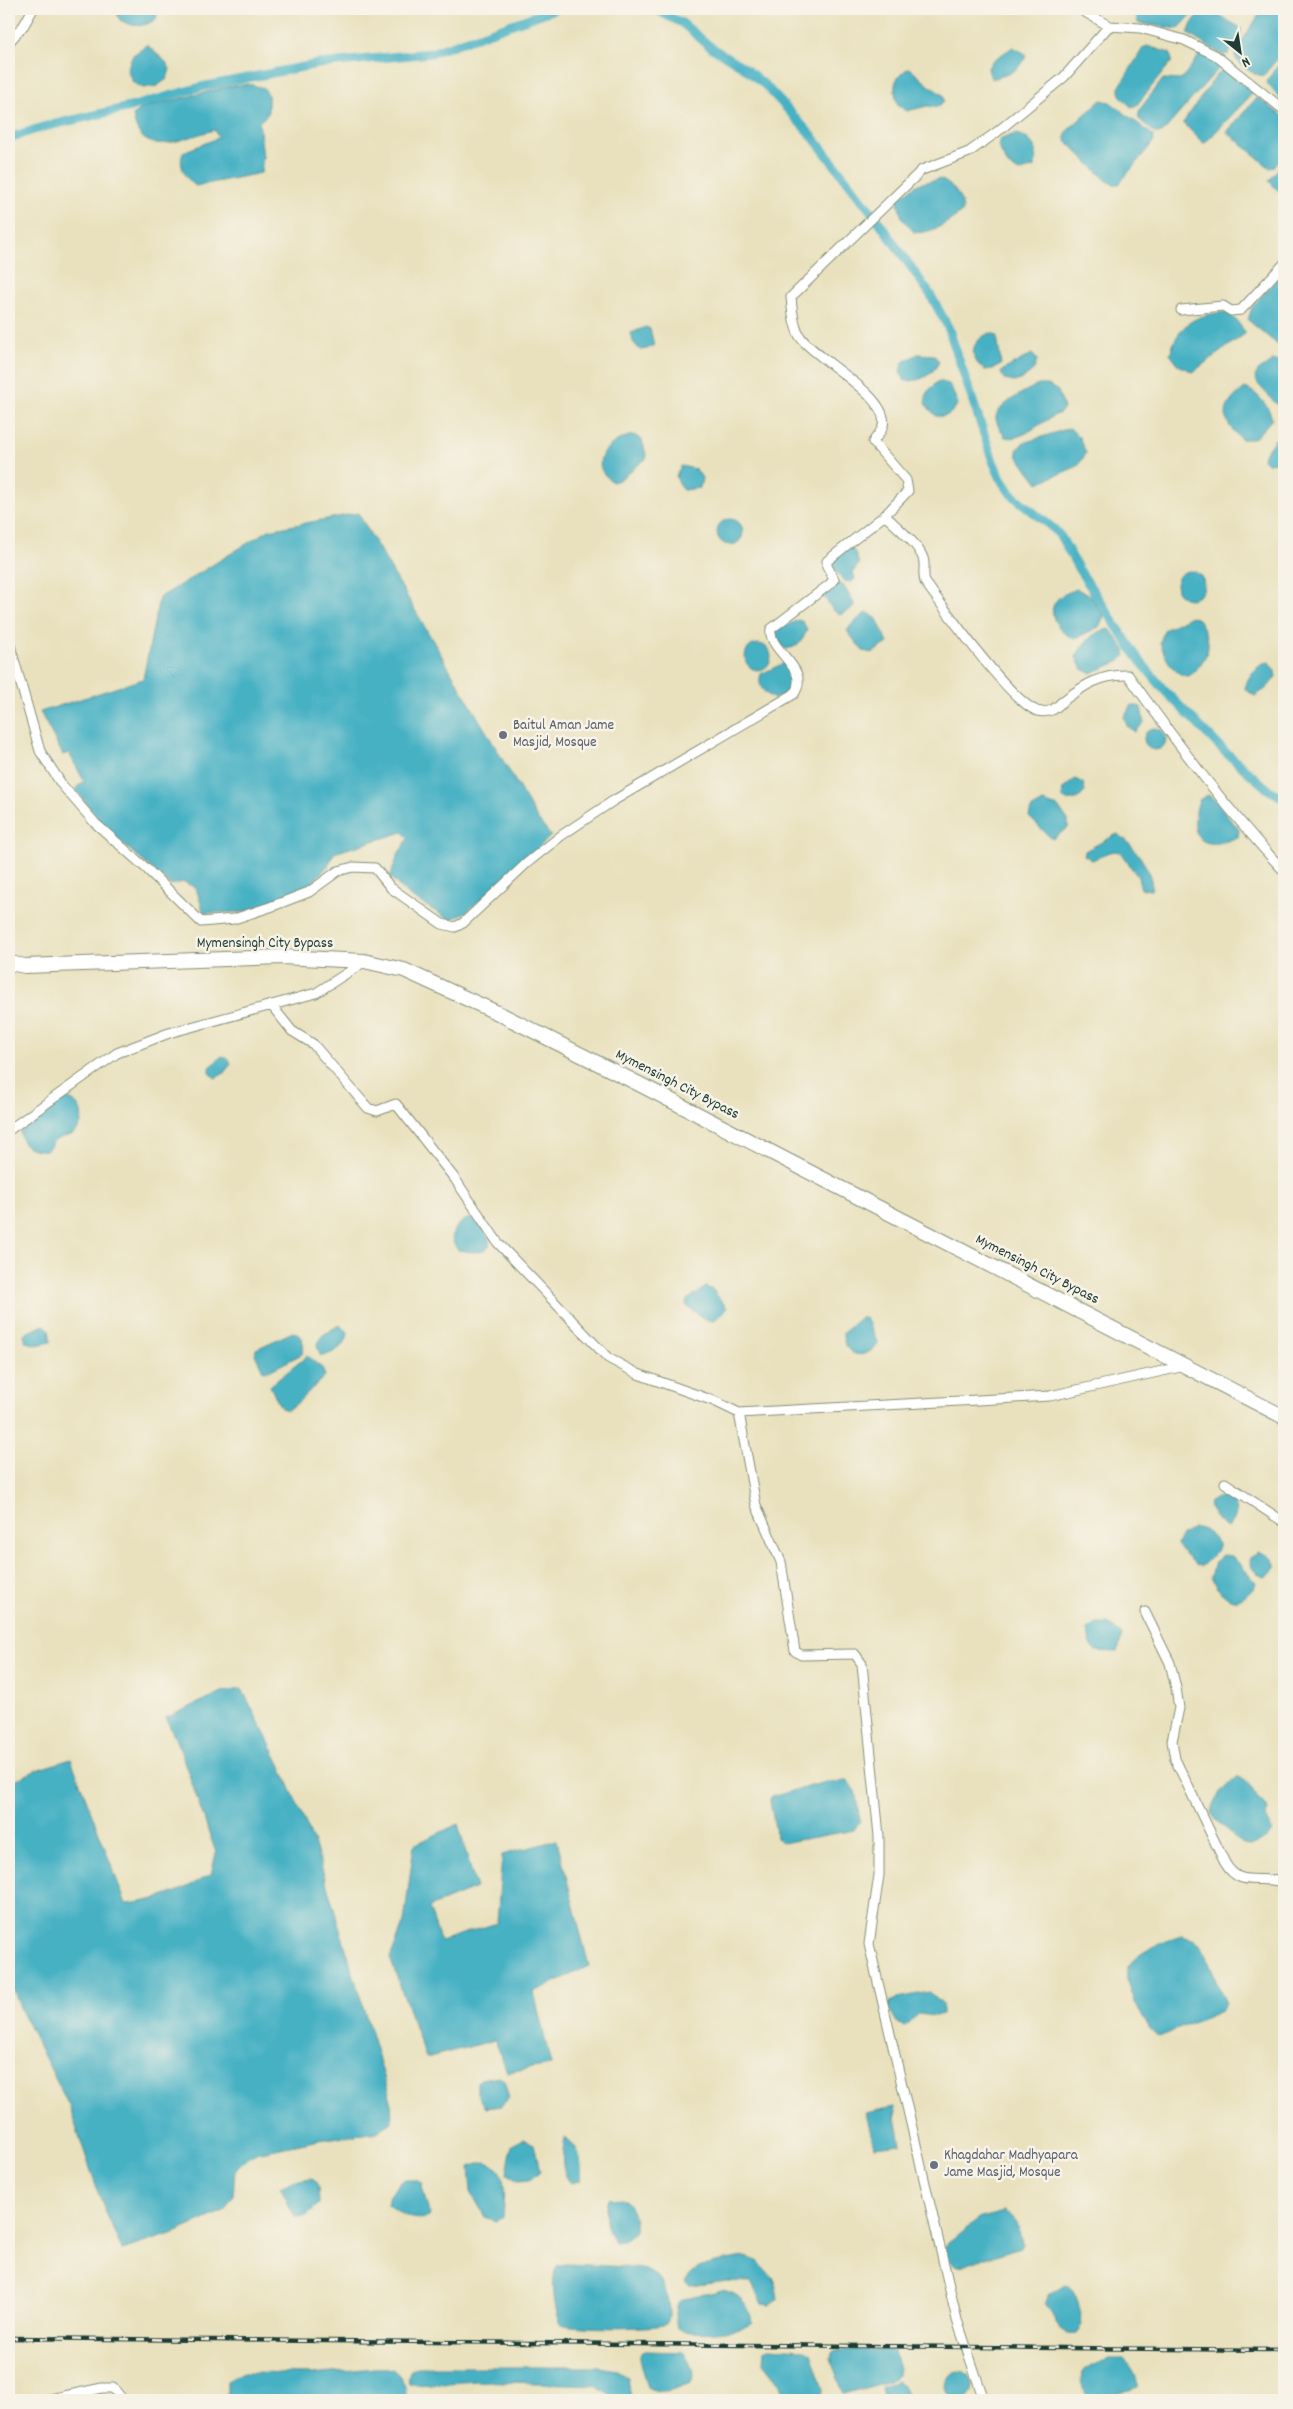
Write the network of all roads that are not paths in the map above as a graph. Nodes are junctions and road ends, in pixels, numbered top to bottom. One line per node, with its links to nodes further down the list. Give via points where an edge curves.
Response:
1 (33, 9): 4 (street)
2 (1080, 9): 3 (street)
3 (1109, 26): 5 (street, via 1140,28 1184,40 1215,55); 8 (street, via 1064,77 997,132 969,152 922,170 791,297 799,334 821,357 853,379 883,418 883,427 873,442 906,480 908,491)
4 (9, 42)
5 (1284, 110)
6 (1284, 264): 7 (street, via 1241,310 1231,311 1223,306)
7 (1181, 310)
8 (885, 515): 9 (street, via 827,561 826,566 834,579 830,584 772,629 773,639 799,678 794,694 613,801 562,835 527,863 464,923 455,927 442,924 391,888 375,868 353,867 338,871 309,892 270,907 234,919 201,922 95,823 62,785 40,752); 10 (street, via 920,550 925,582 1010,690 1042,712 1052,710 1092,681 1113,674 1128,675 1203,776)
9 (9, 642)
10 (1284, 871)
11 (364, 962): 12 (highway, Mymensingh City Bypass, via 281,957 24,966); 13 (street, via 316,993); 15 (highway, Mymensingh City Bypass, via 404,970 500,1014)
12 (9, 963)
13 (272, 1006): 14 (street, via 169,1033 117,1053); 16 (street, via 292,1030 313,1044 368,1108 377,1111 396,1104 455,1179 498,1244 608,1358 638,1374)
14 (9, 1130)
15 (1186, 1366): 16 (street, via 1050,1396); 17 (highway, Mymensingh City Bypass)
16 (739, 1413): 24 (street, via 756,1505 780,1562 795,1651 801,1656 854,1654 862,1664 879,1836 879,1875 869,1944 958,2320)
17 (1284, 1416)
18 (1225, 1483): 19 (street)
19 (1284, 1522)
20 (1145, 1612): 21 (street, via 1170,1664 1176,1688 1178,1708 1172,1741 1175,1759 1212,1836 1231,1873 1245,1880 1261,1878)
21 (1284, 1883)
22 (46, 2400): 23 (street, via 102,2388 113,2388)
23 (123, 2400)
24 (984, 2400)

